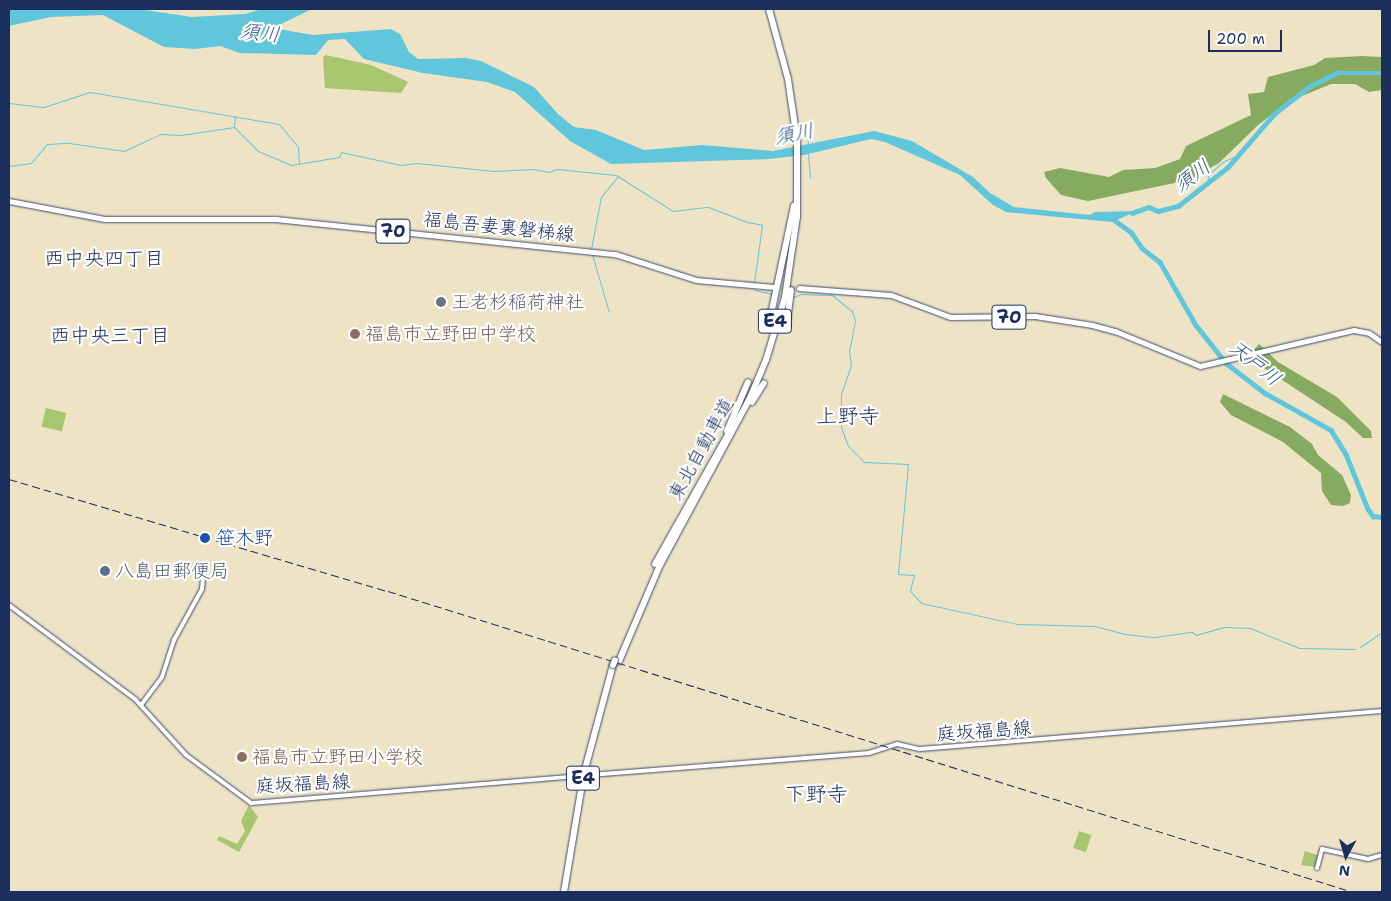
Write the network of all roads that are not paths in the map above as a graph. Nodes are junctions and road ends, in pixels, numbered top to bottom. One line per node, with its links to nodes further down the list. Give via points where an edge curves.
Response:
1 (765, 9): 3 (highway, 東北自動車道 / E4, via 784,80)
2 (770, 9): 3 (highway, 東北自動車道 / E4, via 788,79)
3 (795, 140): 5 (highway, 東北自動車道 / E4)
4 (9, 201): 6 (main road, 福島吾妻裏磐梯線 / 70, via 104,219 275,220 615,254 688,279)
5 (796, 206): 8 (highway); 9 (highway, via 797,243); 13 (highway, 東北自動車道 / E4, via 791,269 775,335 753,392)
6 (774, 287)
7 (799, 288): 10 (main road, 70, via 891,294 950,317 1035,316 1092,325 1115,331 1191,364 1216,364 1354,330 1369,333)
8 (770, 319)
9 (787, 322)
10 (1382, 342)
11 (748, 382): 13 (highway)
12 (764, 384): 13 (highway)
13 (717, 458): 16 (highway, 東北自動車道 / E4, via 660,565)
14 (204, 567): 17 (main road, via 202,588 174,640 162,677)
15 (9, 605): 17 (main road, 庭坂福島線)
16 (616, 663): 23 (highway, 東北自動車道 / E4, via 584,773); 24 (highway, 東北自動車道 / E4, via 589,772)
17 (141, 705): 20 (main road, 庭坂福島線, via 186,755 253,804)
18 (1382, 711): 19 (main road, 庭坂福島線, via 919,750 897,744 869,753)
19 (590, 775)
20 (579, 776)
21 (1382, 855): 22 (main road, via 1368,859 1322,849)
22 (1317, 868)
23 (564, 892)
24 (568, 892)

